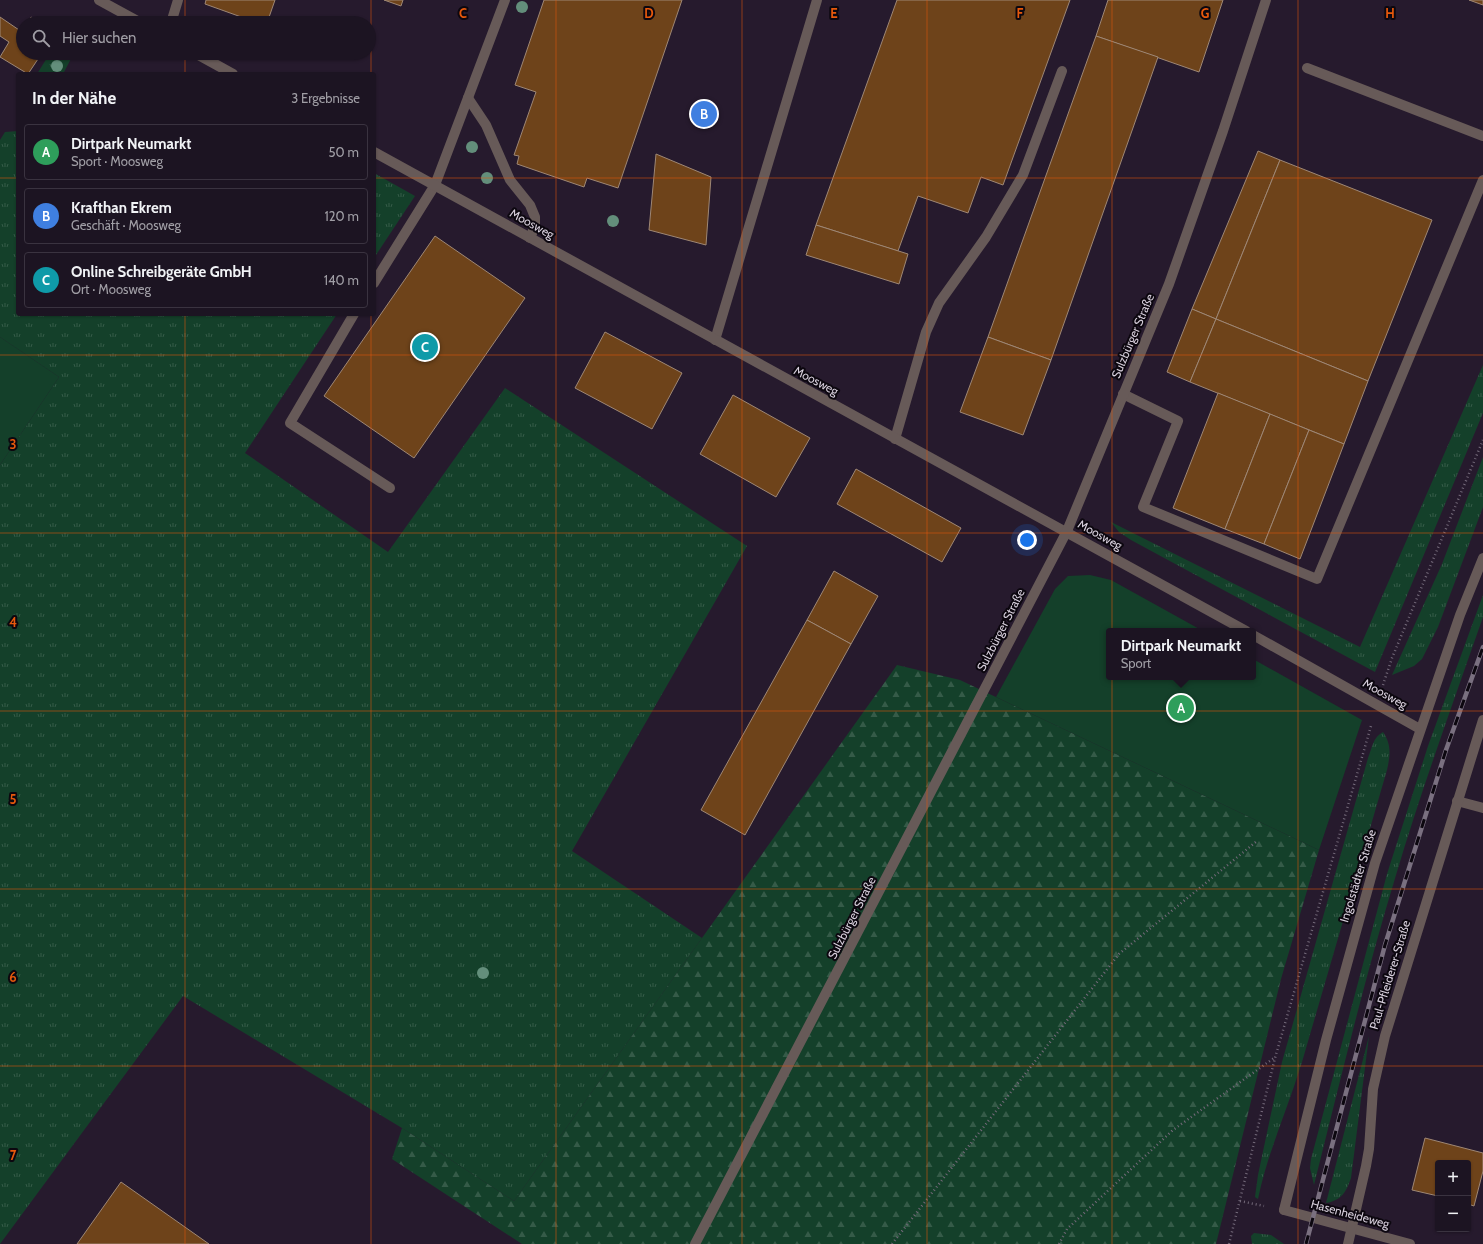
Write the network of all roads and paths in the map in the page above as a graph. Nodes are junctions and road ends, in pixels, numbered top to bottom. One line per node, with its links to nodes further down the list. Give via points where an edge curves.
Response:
1 (99, 0): 6 (street)
2 (178, 0): 7 (street)
3 (505, 0): 12 (street)
4 (817, 0): 20 (street)
5 (1266, 0): 21 (street, Sulzbürger Straße, via 1169,284)
6 (128, 16)
7 (173, 16)
8 (208, 60): 10 (street)
9 (1307, 68): 13 (street)
10 (229, 72)
11 (1062, 72): 22 (street, via 1023,175 990,230 938,302 926,332)
12 (468, 98): 16 (street); 17 (street, via 486,125 510,180 530,205 535,217 535,226)
13 (1483, 136)
14 (376, 153): 16 (street, Moosweg)
15 (1483, 180): 21 (street, via 1317,579 1143,507 1178,421)
16 (435, 185): 17 (street, Moosweg); 18 (street)
17 (530, 238): 20 (street, Moosweg)
18 (376, 280)
19 (353, 316): 24 (street, via 290,424)
20 (715, 340): 22 (street, Moosweg)
21 (1123, 394): 25 (street, Sulzbürger Straße)
22 (895, 439): 25 (street, Moosweg)
23 (1483, 440): 29 (path, via 1392,658)
24 (390, 488)
25 (1067, 531): 27 (street, Moosweg); 39 (street, Sulzbürger Straße)
26 (1483, 558): 31 (street, Ingolstädter Straße)
27 (1241, 628)
28 (1256, 637): 29 (street, Moosweg)
29 (1377, 704): 31 (street, Moosweg); 35 (path)
30 (1483, 720): 32 (street, Paul-Pfleiderer-Straße)
31 (1420, 729): 37 (street, Ingolstädter Straße, via 1375,863 1355,933)
32 (1457, 801): 33 (street); 38 (street, Paul-Pfleiderer-Straße, via 1385,1036 1373,1089 1368,1155)
33 (1483, 808)
34 (1257, 841): 40 (path, via 1119,954)
35 (1275, 1058): 36 (path); 41 (path, via 1173,1130 1066,1229)
36 (1240, 1201): 37 (path); 42 (path)
37 (1284, 1210): 38 (street, Hasenheideweg)
38 (1352, 1229): 43 (street, Paul-Pfleiderer-Straße); 44 (street, Hasenheideweg)
39 (695, 1244)
40 (892, 1244)
41 (1059, 1244)
42 (1229, 1244)
43 (1348, 1244)
44 (1410, 1244)

